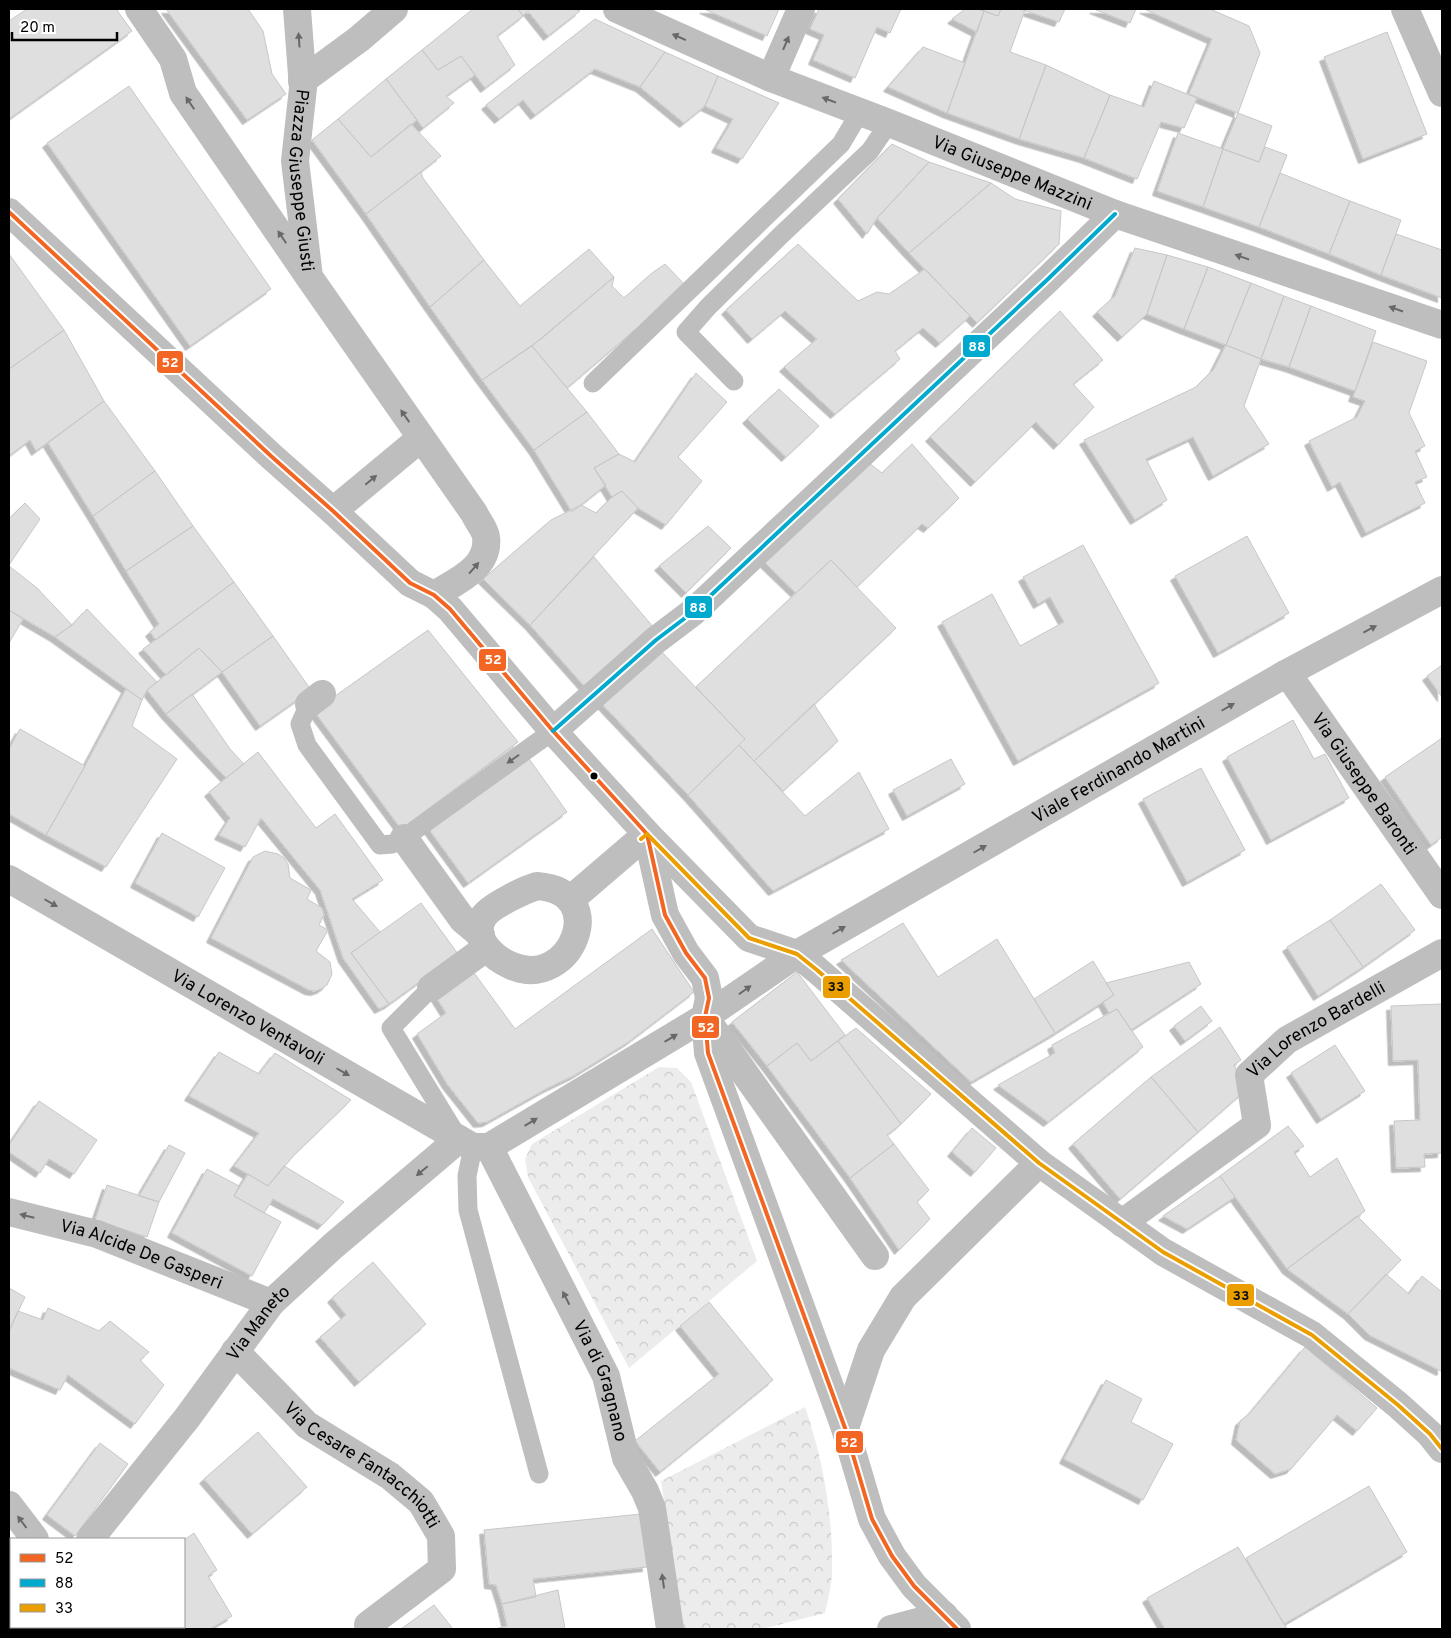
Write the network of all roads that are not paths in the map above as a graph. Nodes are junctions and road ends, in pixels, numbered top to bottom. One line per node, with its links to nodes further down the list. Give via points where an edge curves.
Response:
1 (139, 9): 14 (street, one-way to 1, via 183,93 173,59)
2 (296, 9): 8 (street, Piazza Giuseppe Giusti, one-way to 2)
3 (394, 9): 8 (street)
4 (617, 9): 7 (street, Via Giuseppe Mazzini, one-way to 4)
5 (800, 9): 7 (street, one-way to 5)
6 (1406, 9): 9 (street)
7 (771, 78): 10 (street, Via Giuseppe Mazzini, one-way to 7)
8 (302, 81): 14 (street, Piazza Giuseppe Giusti, via 295,160)
9 (1442, 93)
10 (860, 112): 11 (street, Via Giuseppe Mazzini); 17 (lane, via 841,144)
11 (889, 123): 13 (street, Via Giuseppe Mazzini); 16 (lane, via 870,151 780,236 686,332)
12 (9, 212): 19 (street)
13 (1115, 214): 15 (street, Via Giuseppe Mazzini, one-way to 13); 24 (street, via 693,612)
14 (309, 277): 18 (street, Piazza Giuseppe Giusti, one-way to 14)
15 (1442, 325)
16 (734, 381)
17 (593, 383)
18 (420, 438): 19 (street, one-way to 18); 21 (street, Piazza Giuseppe Giusti, one-way to 18, via 485,555 486,537 474,513)
19 (333, 511): 21 (street, via 410,583)
20 (1442, 590): 22 (street, Viale Ferdinando Martini, one-way to 20)
21 (442, 602): 24 (street)
22 (1287, 673): 28 (street, Via Giuseppe Baronti); 32 (street, Viale Ferdinando Martini, one-way to 22)
23 (315, 699): 26 (lane, via 300,724 307,745 380,846)
24 (552, 731): 25 (street); 26 (lane, one-way to 26)
25 (647, 834): 29 (street); 32 (street, via 749,938); 34 (street, via 665,915 686,953 705,978 709,998)
26 (404, 838): 30 (street, via 463,920)
27 (9, 879): 35 (street, Via Lorenzo Ventavoli, one-way to 35)
28 (1442, 895)
29 (570, 900): 30 (street, via 550,887 536,886 521,891 484,916 481,925); 30 (street, via 578,928 567,952 556,962 530,970 517,968 505,963)
30 (483, 941): 33 (street)
31 (1442, 953): 38 (street, Via Lorenzo Bardelli, via 1287,1040 1249,1075 1257,1125)
32 (797, 954): 34 (street, Viale Ferdinando Martini, one-way to 32); 36 (street)
33 (431, 988): 35 (lane, via 391,1028)
34 (705, 1017): 35 (street, Via Maneto, one-way to 34); 39 (street); 42 (street, via 708,1053)
35 (474, 1144): 40 (street, Via Maneto, one-way to 40, via 333,1246); 44 (lane, via 467,1176 468,1210); 50 (street, Via di Gragnano, one-way to 35, via 652,1508 626,1458 606,1376)
36 (1039, 1163): 38 (street); 42 (street, via 903,1297 870,1350)
37 (9, 1212): 40 (street, Via Alcide De Gasperi, one-way to 37, via 97,1234)
38 (1122, 1223): 43 (street, via 1163,1252 1312,1335 1398,1405)
39 (875, 1256)
40 (271, 1302): 41 (street, Via Maneto)
41 (235, 1352): 47 (street, Via Maneto, via 187,1418); 49 (street, Via Cesare Fantacchiotti, via 307,1425 390,1476 420,1502 441,1536 442,1568)
42 (845, 1428): 48 (street, via 876,1527 914,1586)
43 (1442, 1449)
44 (539, 1474)
45 (9, 1504): 46 (street, one-way to 45)
46 (34, 1538)
47 (91, 1538)
48 (950, 1622): 51 (street)
49 (368, 1625)
50 (670, 1629)
51 (891, 1629)

